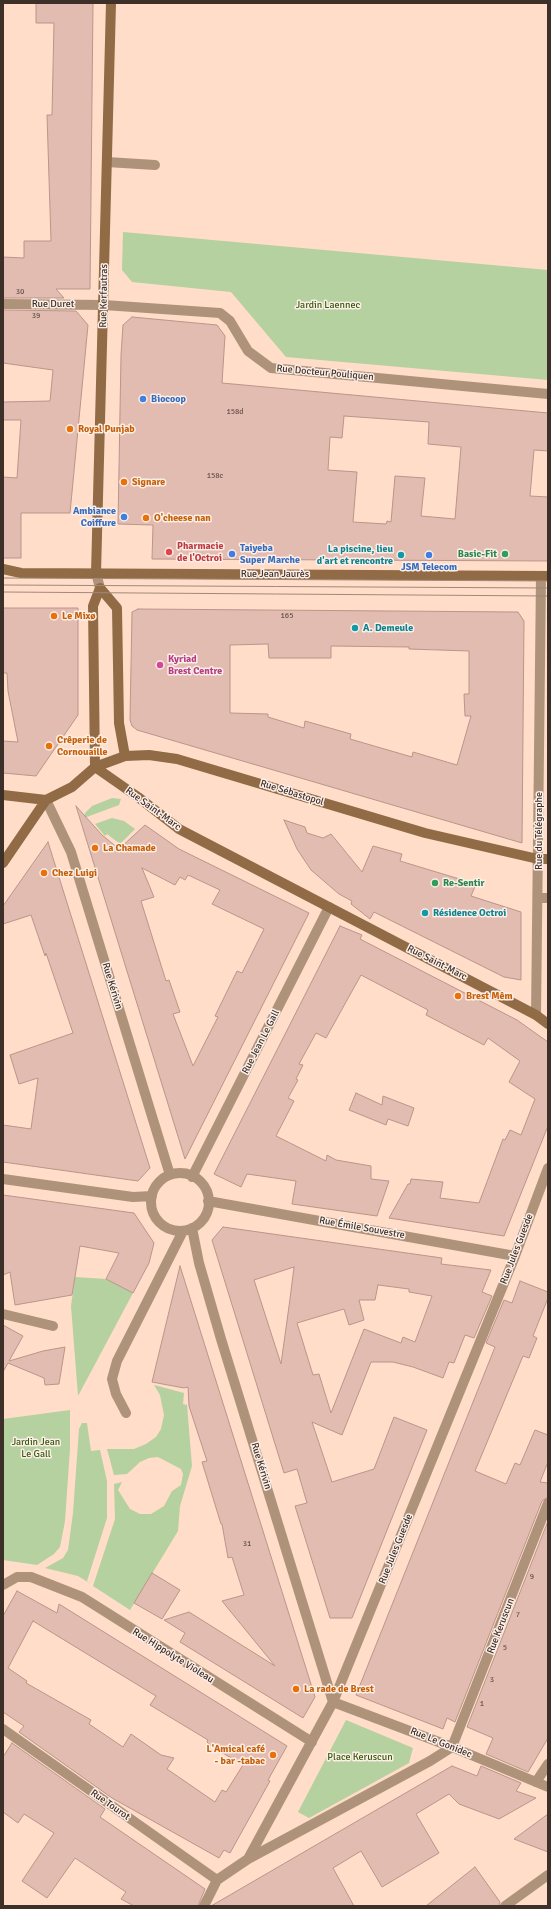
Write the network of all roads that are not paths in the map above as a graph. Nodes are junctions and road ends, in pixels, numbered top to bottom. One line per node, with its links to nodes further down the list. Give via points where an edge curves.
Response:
1 (111, 3): 2 (street, Rue Kerfautras)
2 (107, 162): 3 (street); 5 (street, Rue Kerfautras)
3 (155, 165)
4 (3, 304): 5 (street, Rue Duret)
5 (104, 305): 6 (street, Rue Docteur Pouliquen, via 220,313 230,321 248,351 271,368); 8 (street, Rue Kerfautras)
6 (548, 394)
7 (3, 569): 8 (street, Rue Jean Jaurès, via 21,573)
8 (96, 573): 9 (street, Rue Jean Jaurès); 10 (street, Rue Kerfautras)
9 (545, 576): 15 (street, Rue du Télégraphe)
10 (100, 588): 11 (street, via 117,608 118,723); 12 (street, via 93,606)
11 (125, 756): 12 (street, Rue Sébastopol); 15 (street, Rue Sébastopol, via 149,755 177,759 425,833)
12 (95, 767): 14 (street, Rue Sébastopol, via 72,787); 18 (street, Rue Saint-Marc, via 179,829)
13 (3, 794): 14 (street)
14 (46, 800): 16 (street); 22 (street, Rue Kérivin, via 70,852)
15 (543, 859): 17 (street, Rue du Télégraphe)
16 (3, 863)
17 (543, 898): 19 (street, Rue du Télégraphe)
18 (329, 907): 19 (street, Rue Saint-Marc); 23 (street, Rue Jean Le Gall)
19 (536, 1014): 20 (street, Rue Saint-Marc)
20 (548, 1024)
21 (548, 1168): 28 (street, Rue Jules Guesde)
22 (170, 1175): 23 (street, via 181,1173); 25 (street, via 154,1188)
23 (192, 1177): 26 (street, via 201,1183)
24 (3, 1179): 25 (street, via 133,1197)
25 (152, 1196): 27 (street, via 151,1206 158,1222 174,1230)
26 (208, 1202): 27 (street, via 204,1218); 28 (street, Rue Émile Souvestre)
27 (187, 1230): 31 (street, via 117,1361 112,1379 116,1394); 34 (street, Rue Kérivin)
28 (516, 1256): 34 (street, Rue Jules Guesde)
29 (3, 1314): 30 (street)
30 (53, 1326)
31 (126, 1413)
32 (548, 1504): 37 (street, Rue Keruscun)
33 (3, 1585): 36 (street, Rue Hippolyte Violeau, via 17,1577 31,1577 82,1597)
34 (333, 1702): 36 (street, Rue Jules Guesde); 37 (street, Rue Le Gonidec)
35 (3, 1729): 43 (street, Rue Tourot)
36 (312, 1742): 41 (street, Rue Jules Guesde)
37 (452, 1747): 39 (street, Rue Le Gonidec); 41 (street)
38 (548, 1764): 39 (street)
39 (536, 1782): 40 (street, Rue Le Gonidec)
40 (548, 1787)
41 (248, 1859): 43 (street, Rue Jules Guesde)
42 (547, 1879): 45 (street)
43 (217, 1880): 44 (street, Rue Jules Guesde)
44 (204, 1906)
45 (505, 1906)

